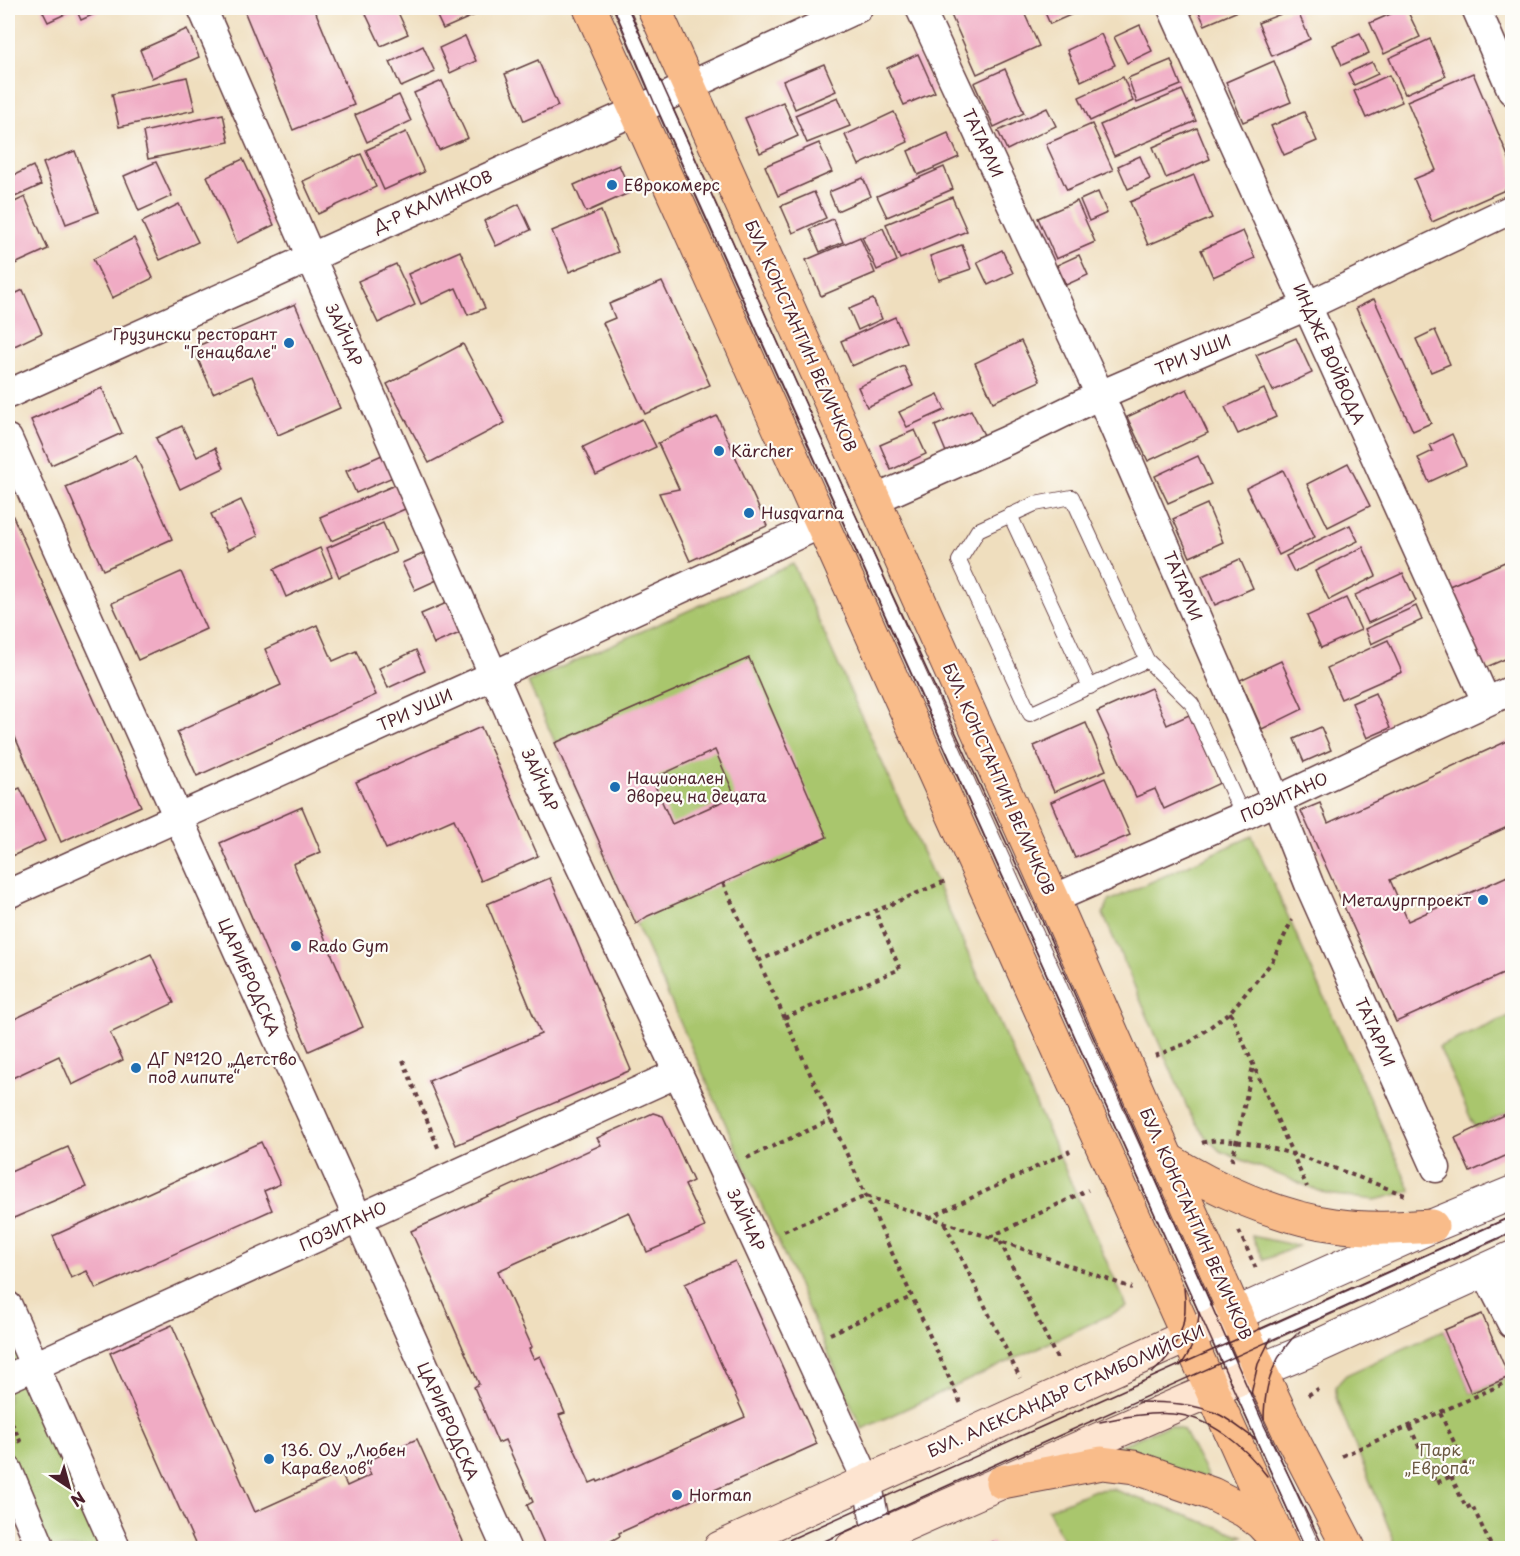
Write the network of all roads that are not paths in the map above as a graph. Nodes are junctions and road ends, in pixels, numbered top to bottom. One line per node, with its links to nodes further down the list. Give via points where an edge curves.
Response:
1 (202, 8): 12 (street, ЗАЙЧАР)
2 (590, 8): 10 (main road, БУЛ. КОНСТАНТИН ВЕЛИЧКОВ)
3 (621, 8): 10 (lane, БУЛ. КОНСТАНТИН ВЕЛИЧКОВ)
4 (654, 8): 10 (main road, БУЛ. КОНСТАНТИН ВЕЛИЧКОВ)
5 (858, 8): 10 (street, Д-Р КАЛИНКОВ)
6 (920, 8): 15 (street, ТАТАРЛИ)
7 (1172, 8): 13 (street, ИНДЖЕ ВОЙВОДА)
8 (1476, 8): 9 (street)
9 (1512, 92)
10 (661, 98): 12 (street, Д-Р КАЛИНКОВ); 17 (main road, БУЛ. КОНСТАНТИН ВЕЛИЧКОВ); 19 (main road, БУЛ. КОНСТАНТИН ВЕЛИЧКОВ); 40 (lane, БУЛ. КОНСТАНТИН ВЕЛИЧКОВ)
11 (1512, 209): 13 (street, ТРИ УШИ)
12 (310, 257): 14 (street, Д-Р КАЛИНКОВ); 21 (street, ЗАЙЧАР)
13 (1307, 306): 15 (street, ТРИ УШИ); 24 (street, ИНДЖЕ ВОЙВОДА)
14 (8, 394)
15 (1100, 394): 17 (street, ТРИ УШИ); 25 (street, ТАТАРЛИ)
16 (8, 439): 27 (street, ЦАРИБРОДСКА)
17 (874, 500): 29 (main road, БУЛ. КОНСТАНТИН ВЕЛИЧКОВ)
18 (1010, 515): 20 (lane, via 1035,504 1072,496); 22 (lane); 22 (lane, via 978,530 959,561 1030,714)
19 (821, 524): 21 (street, ТРИ УШИ); 40 (main road, БУЛ. КОНСТАНТИН ВЕЛИЧКОВ)
20 (1147, 660): 22 (lane); 26 (lane, via 1192,704)
21 (494, 675): 27 (street, ТРИ УШИ); 30 (street, ЗАЙЧАР)
22 (1090, 687)
23 (1512, 690): 24 (street, ПОЗИТАНО)
24 (1486, 701): 25 (street, ПОЗИТАНО)
25 (1276, 800): 26 (street, ПОЗИТАНО); 32 (street, ТАТАРЛИ, via 1309,884)
26 (1243, 816): 29 (street, ПОЗИТАНО)
27 (177, 818): 28 (street, ТРИ УШИ); 34 (street, ЦАРИБРОДСКА)
28 (8, 894)
29 (1053, 899): 31 (main road, БУЛ. КОНСТАНТИН ВЕЛИЧКОВ)
30 (678, 1073): 34 (street, ПОЗИТАНО); 44 (street, ЗАЙЧАР)
31 (1167, 1160): 36 (main road, via 1195,1177 1298,1218 1384,1229); 40 (main road, БУЛ. КОНСТАНТИН ВЕЛИЧКОВ)
32 (1436, 1168)
33 (1512, 1193): 36 (street, БУЛ. АЛЕКСАНДЪР СТАМБОЛИЙСКИ)
34 (357, 1220): 41 (street, ПОЗИТАНО); 50 (street, ЦАРИБРОДСКА)
35 (1512, 1225): 40 (lane)
36 (1432, 1226): 40 (street, БУЛ. АЛЕКСАНДЪР СТАМБОЛИЙСКИ)
37 (1499, 1264): 39 (street); 40 (street, БУЛ. АЛЕКСАНДЪР СТАМБОЛИЙСКИ)
38 (8, 1306): 41 (street)
39 (1512, 1324)
40 (1227, 1351): 44 (main road, БУЛ. АЛЕКСАНДЪР СТАМБОЛИЙСКИ); 45 (main road, БУЛ. АЛЕКСАНДЪР СТАМБОЛИЙСКИ); 47 (main road, БУЛ. КОНСТАНТИН ВЕЛИЧКОВ); 52 (lane, БУЛ. КОНСТАНТИН ВЕЛИЧКОВ); 53 (main road, БУЛ. КОНСТАНТИН ВЕЛИЧКОВ, via 1290,1434)
41 (34, 1366): 42 (street, ПОЗИТАНО); 49 (street)
42 (8, 1378)
43 (8, 1470): 48 (street)
44 (867, 1481): 46 (street, ЗАЙЧАР); 51 (main road, БУЛ. АЛЕКСАНДЪР СТАМБОЛИЙСКИ)
45 (1002, 1482): 46 (main road, БУЛ. АЛЕКСАНДЪР СТАМБОЛИЙСКИ); 47 (main road, via 1102,1463 1134,1467 1212,1494 1261,1523)
46 (871, 1545)
47 (1282, 1546)
48 (41, 1548)
49 (116, 1548)
50 (506, 1548)
51 (720, 1548)
52 (1313, 1548)
53 (1349, 1548)

